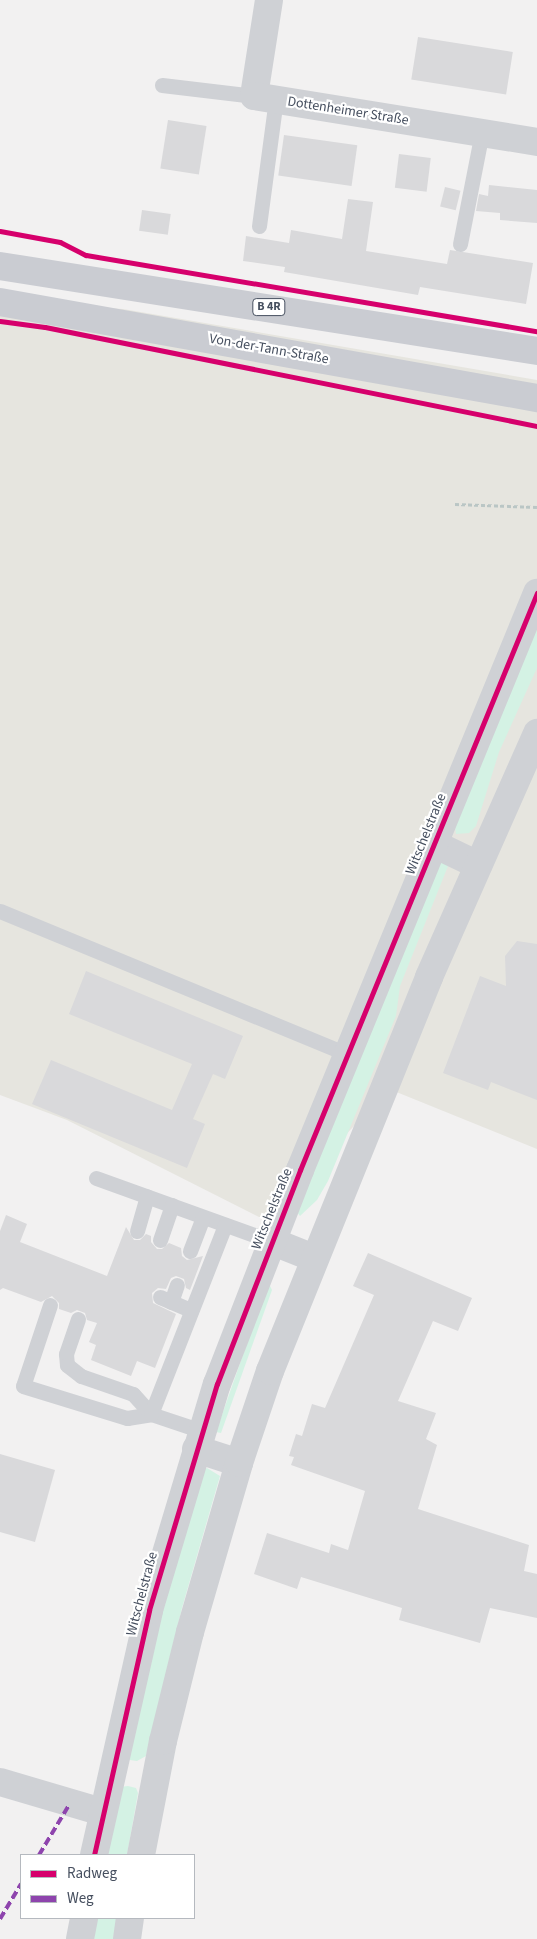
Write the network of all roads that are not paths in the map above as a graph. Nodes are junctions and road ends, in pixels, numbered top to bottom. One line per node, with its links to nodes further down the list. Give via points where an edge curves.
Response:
1 (269, 0): 3 (street)
2 (162, 85): 3 (lane)
3 (265, 98): 4 (street, Dottenheimer Straße); 6 (lane)
4 (482, 132): 5 (street, Dottenheimer Straße); 7 (lane)
5 (537, 142)
6 (259, 226)
7 (460, 244)
8 (0, 266): 10 (main road, B 4R)
9 (0, 302): 11 (main road, Von-der-Tann-Straße)
10 (537, 351)
11 (537, 398)
12 (537, 593): 14 (street, Witschelstraße)
13 (537, 733): 15 (street)
14 (434, 844): 15 (street); 17 (street, Witschelstraße)
15 (478, 865): 27 (street)
16 (0, 910): 17 (lane)
17 (347, 1054): 25 (street, Witschelstraße)
18 (96, 1178): 19 (lane)
19 (147, 1196): 20 (lane); 23 (lane)
20 (172, 1205): 21 (lane); 24 (lane)
21 (203, 1216): 22 (lane); 26 (lane)
22 (225, 1225): 25 (lane); 30 (lane)
23 (137, 1231)
24 (160, 1240)
25 (271, 1241): 27 (street, Witschelstraße); 33 (street, Witschelstraße)
26 (190, 1251)
27 (314, 1258): 34 (street)
28 (177, 1285): 30 (lane, via 165,1299)
29 (50, 1306): 32 (lane, via 23,1386 127,1418)
30 (191, 1310): 32 (lane)
31 (78, 1319): 32 (lane, via 66,1354 67,1365 81,1376 133,1394)
32 (151, 1414): 33 (lane)
33 (199, 1440): 34 (street); 36 (street, Witschelstraße, via 149,1610)
34 (239, 1463): 38 (street, via 175,1689)
35 (0, 1782): 36 (street)
36 (102, 1812): 37 (street, Witschelstraße)
37 (94, 1854)
38 (141, 1854)
39 (84, 1919): 41 (street)
40 (130, 1919): 42 (street)
41 (80, 1939)
42 (127, 1939)

